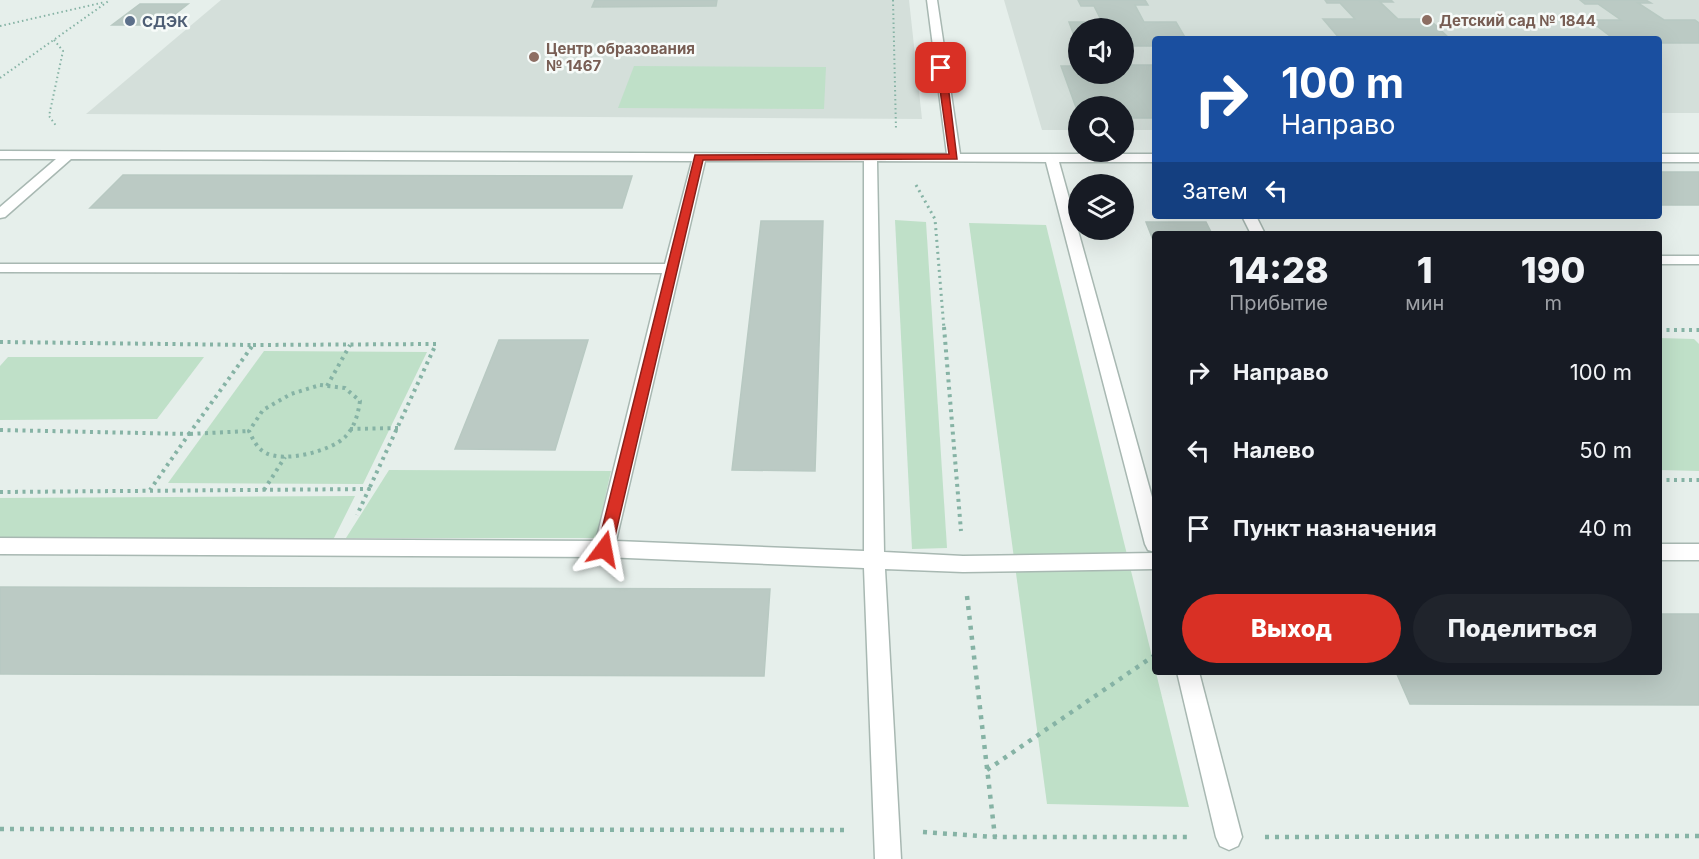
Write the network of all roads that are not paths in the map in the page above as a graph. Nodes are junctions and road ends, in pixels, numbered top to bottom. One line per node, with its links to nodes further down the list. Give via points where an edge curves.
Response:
1 (932, 0): 6 (lane)
2 (0, 155): 3 (lane)
3 (67, 156): 4 (lane); 11 (lane)
4 (699, 157): 5 (lane); 15 (lane)
5 (870, 157): 6 (lane); 21 (lane)
6 (954, 157): 7 (lane)
7 (1051, 157): 8 (lane); 16 (lane)
8 (1152, 158)
9 (1662, 158): 10 (lane)
10 (1699, 158)
11 (0, 214)
12 (1662, 260): 13 (lane)
13 (1699, 260)
14 (0, 268): 15 (lane)
15 (671, 268): 18 (lane)
16 (1152, 533)
17 (0, 546): 18 (lane)
18 (604, 549): 21 (lane)
19 (1662, 552): 20 (lane)
20 (1699, 552)
21 (874, 559): 22 (lane, via 963,564); 25 (lane)
22 (1152, 561)
23 (1189, 675): 24 (lane)
24 (1229, 837)
25 (888, 859)

